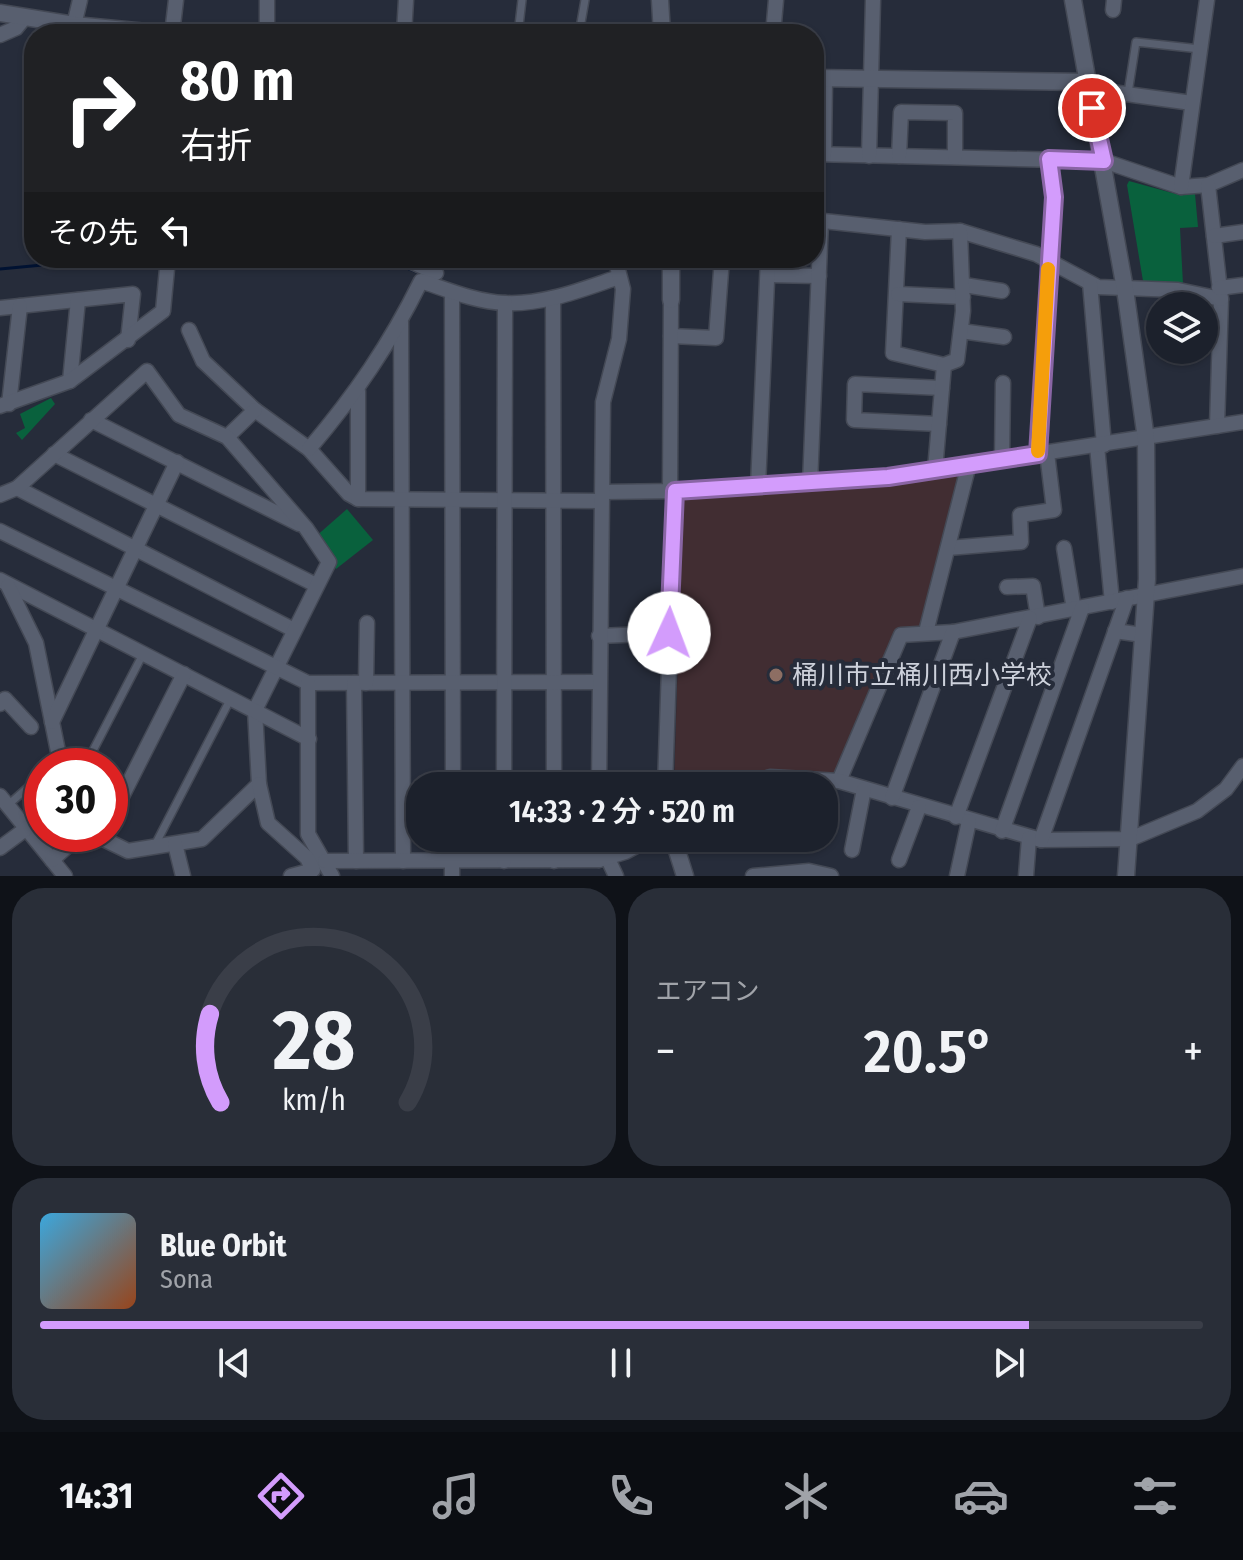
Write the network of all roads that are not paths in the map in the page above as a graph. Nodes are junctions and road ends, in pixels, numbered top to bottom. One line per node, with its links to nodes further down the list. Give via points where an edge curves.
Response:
1 (80, 0): 14 (street)
2 (176, 0): 15 (street)
3 (267, 0): 16 (street)
4 (406, 0): 17 (street)
5 (522, 0): 18 (lane)
6 (585, 0): 19 (lane)
7 (660, 0): 20 (street)
8 (776, 0): 21 (street)
9 (873, 0): 25 (street)
10 (1073, 0): 26 (street)
11 (1207, 0): 23 (street)
12 (14, 11): 13 (street); 22 (street, via 16,28)
13 (70, 24)
14 (74, 24)
15 (172, 24)
16 (267, 24)
17 (405, 24)
18 (519, 24)
19 (581, 24)
20 (661, 24)
21 (774, 24)
22 (0, 35)
23 (1200, 49): 27 (lane, via 1136,42); 28 (street)
24 (824, 78): 25 (street)
25 (871, 79): 26 (street); 30 (street)
26 (1086, 82): 27 (street, via 1104,91); 34 (street)
27 (1128, 93): 28 (street)
28 (1192, 103): 37 (street)
29 (824, 154): 30 (street)
30 (869, 156): 31 (street)
31 (899, 156): 32 (street); 32 (street, via 901,112 955,113)
32 (955, 157): 33 (street)
33 (1049, 159): 34 (street); 43 (street, via 1054,197)
34 (1104, 161): 37 (street); 56 (street)
35 (1243, 170): 36 (street)
36 (1208, 185): 37 (street); 42 (street)
37 (1181, 187)
38 (824, 221): 39 (street)
39 (899, 229): 40 (street); 60 (street)
40 (960, 231): 43 (street); 57 (street)
41 (1243, 232): 42 (street)
42 (1214, 236): 61 (street)
43 (1049, 261): 54 (street); 89 (street)
44 (167, 268): 73 (street, via 163,311)
45 (617, 268): 53 (street)
46 (671, 268): 64 (street)
47 (721, 268): 71 (street, via 716,338)
48 (768, 268): 51 (street)
49 (819, 268): 52 (street)
50 (437, 272): 59 (street); 68 (street, via 421,281)
51 (768, 275): 52 (street); 96 (street)
52 (819, 276): 95 (street)
53 (619, 277): 62 (street); 100 (street, via 619,339 603,402)
54 (1090, 283): 56 (street); 87 (street)
55 (1243, 285): 61 (street)
56 (1125, 289): 61 (street, via 1178,290 1202,298); 86 (street)
57 (964, 291): 58 (street); 60 (street); 70 (street)
58 (1002, 291)
59 (452, 293): 65 (street); 103 (street)
60 (898, 294): 74 (street, via 893,353)
61 (1220, 294): 84 (street)
62 (553, 298): 65 (street); 105 (street)
63 (78, 300): 66 (street); 73 (street, via 133,294); 75 (street)
64 (671, 300): 71 (street)
65 (505, 303): 104 (street)
66 (20, 306): 67 (street); 79 (street)
67 (0, 308)
68 (401, 322): 78 (street); 101 (street)
69 (189, 330): 80 (street, via 203,361)
70 (961, 331): 72 (street); 74 (street, via 957,360)
71 (671, 336): 98 (street)
72 (1004, 337)
73 (128, 340): 75 (street)
74 (944, 365): 77 (street)
75 (70, 381): 79 (street)
76 (1003, 383): 91 (street)
77 (942, 388): 83 (street); 83 (street, via 855,384 854,420)
78 (358, 391): 88 (street); 102 (street)
79 (4, 405)
80 (255, 410): 85 (street); 88 (street)
81 (91, 420): 85 (street, via 147,371 179,415); 90 (street); 92 (street)
82 (1243, 422): 84 (street)
83 (939, 424): 94 (street)
84 (1217, 426): 86 (street)
85 (227, 437): 107 (street)
86 (1146, 439): 87 (street); 117 (street)
87 (1100, 445): 89 (street); 118 (street)
88 (309, 449): 102 (street)
89 (1042, 453): 91 (street); 109 (street, via 1054,510 1020,515 1021,542)
90 (54, 454): 97 (street); 106 (street)
91 (1002, 459): 93 (street)
92 (177, 462): 106 (street); 107 (street)
93 (969, 464): 94 (street); 109 (street)
94 (935, 470): 95 (street)
95 (810, 483): 96 (street)
96 (758, 486): 98 (street)
97 (17, 488): 99 (street); 111 (street)
98 (673, 491): 100 (street); 127 (street)
99 (0, 495)
100 (601, 496): 105 (street); 129 (street)
101 (404, 498): 102 (street); 103 (street); 139 (street)
102 (358, 499)
103 (454, 499): 104 (street); 133 (street)
104 (505, 499): 105 (street); 134 (street)
105 (553, 500): 135 (street)
106 (156, 505): 111 (street); 114 (street)
107 (306, 528): 114 (street, via 329,562)
108 (0, 531): 116 (street)
109 (948, 548): 125 (street)
110 (1064, 548): 119 (street)
111 (135, 549): 116 (street); 123 (street)
112 (1243, 576): 117 (street)
113 (4, 583): 122 (street); 143 (street, via 36,643)
114 (316, 585): 123 (street)
115 (1007, 587): 120 (street, via 1033,586)
116 (116, 589): 122 (street); 131 (street)
117 (1146, 595): 118 (street); 128 (street)
118 (1120, 600): 119 (street); 124 (street)
119 (1078, 609): 120 (street); 165 (street)
120 (1034, 618): 126 (street); 162 (street)
121 (367, 623): 138 (street)
122 (96, 630): 130 (street); 143 (street)
123 (294, 630): 131 (street)
124 (1115, 631): 128 (street); 166 (street)
125 (926, 632): 126 (street); 154 (street, via 901,635)
126 (953, 632): 159 (street)
127 (669, 633): 129 (street); 153 (street)
128 (1143, 635): 167 (street)
129 (599, 636): 136 (street)
130 (143, 654): 132 (street); 147 (lane)
131 (275, 667): 137 (street); 142 (street)
132 (184, 674): 140 (street); 155 (street)
133 (453, 682): 134 (street); 139 (street); 149 (street)
134 (504, 682): 135 (street); 150 (street)
135 (553, 682): 136 (street); 151 (street)
136 (599, 682): 152 (street)
137 (308, 683): 138 (street); 145 (street)
138 (360, 683): 139 (street); 184 (street)
139 (404, 683): 185 (street)
140 (231, 698): 142 (street); 170 (lane)
141 (0, 704): 144 (street, via 5,699)
142 (255, 710): 145 (street); 156 (street)
143 (52, 722): 146 (street)
144 (31, 727)
145 (309, 739): 183 (street, via 308,834)
146 (57, 748)
147 (94, 748)
148 (1243, 766): 167 (street, via 1226,789 1197,811)
149 (453, 772)
150 (504, 772)
151 (554, 772)
152 (599, 772)
153 (665, 772)
154 (839, 781): 158 (street)
155 (128, 784)
156 (259, 784): 168 (street, via 202,839); 191 (street, via 268,823 313,870)
157 (24, 787): 160 (lane)
158 (864, 789): 159 (street); 171 (street)
159 (892, 798): 161 (street)
160 (4, 801): 163 (street)
161 (919, 807): 162 (street); 182 (street)
162 (962, 819): 165 (street); 197 (street)
163 (24, 824)
164 (24, 830): 169 (street)
165 (1002, 831): 166 (street)
166 (1035, 839): 167 (street); 198 (street)
167 (1130, 839): 199 (street)
168 (175, 844): 170 (street); 190 (street)
169 (0, 848)
170 (154, 848): 172 (street)
171 (852, 850)
172 (128, 851)
173 (46, 852): 180 (street)
174 (61, 852): 180 (street)
175 (504, 852): 186 (street)
176 (554, 852): 187 (street)
177 (602, 852): 181 (street)
178 (621, 852): 181 (street)
179 (677, 852): 194 (street)
180 (52, 860): 189 (street)
181 (604, 860): 187 (street); 193 (street)
182 (899, 860)
183 (325, 861): 184 (street); 192 (street)
184 (356, 861): 185 (street)
185 (403, 861): 188 (street)
186 (504, 861): 187 (street); 188 (street)
187 (554, 861)
188 (452, 868)
189 (65, 876)
190 (183, 876)
191 (291, 876)
192 (332, 876)
193 (616, 876)
194 (685, 876)
195 (753, 876): 196 (street, via 809,871)
196 (831, 876)
197 (957, 876)
198 (1026, 876)
199 (1126, 876)

